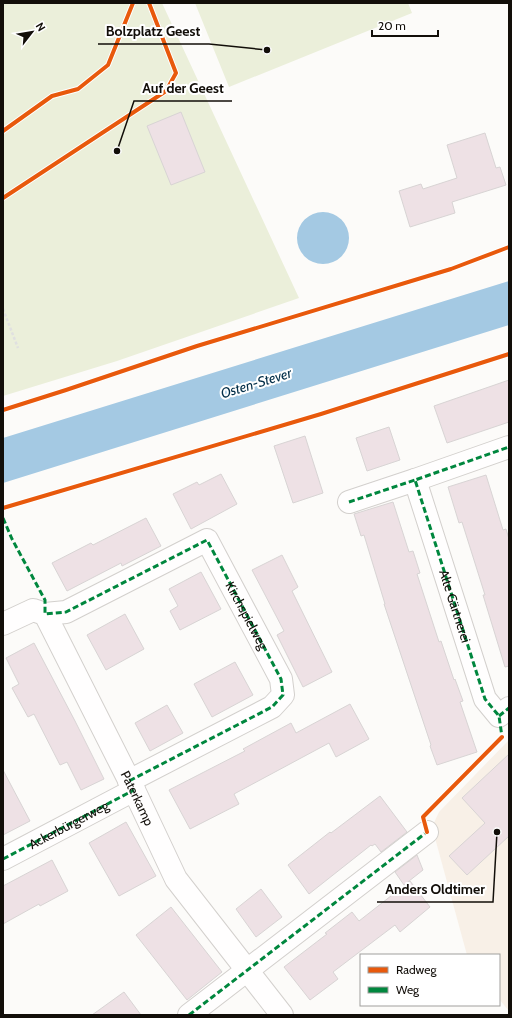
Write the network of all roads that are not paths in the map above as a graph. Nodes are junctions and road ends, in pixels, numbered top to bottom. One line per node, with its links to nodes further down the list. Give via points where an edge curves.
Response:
1 (509, 447): 2 (street)
2 (415, 480): 3 (street); 6 (street, Alte Gärtnerei, via 485,699 499,716)
3 (349, 502)
4 (45, 614): 5 (street, via 33,610); 7 (street, Paterkamp); 7 (street, Kirchspielweg, via 66,612 207,540 281,679 283,694 272,707)
5 (3, 624)
6 (509, 708)
7 (131, 785): 9 (street, Ackerbürgerweg); 10 (street, Paterkamp, via 176,879)
8 (427, 832): 10 (street)
9 (3, 859)
10 (247, 970): 11 (street); 12 (street, Paterkamp)
11 (189, 1015)
12 (282, 1015)

